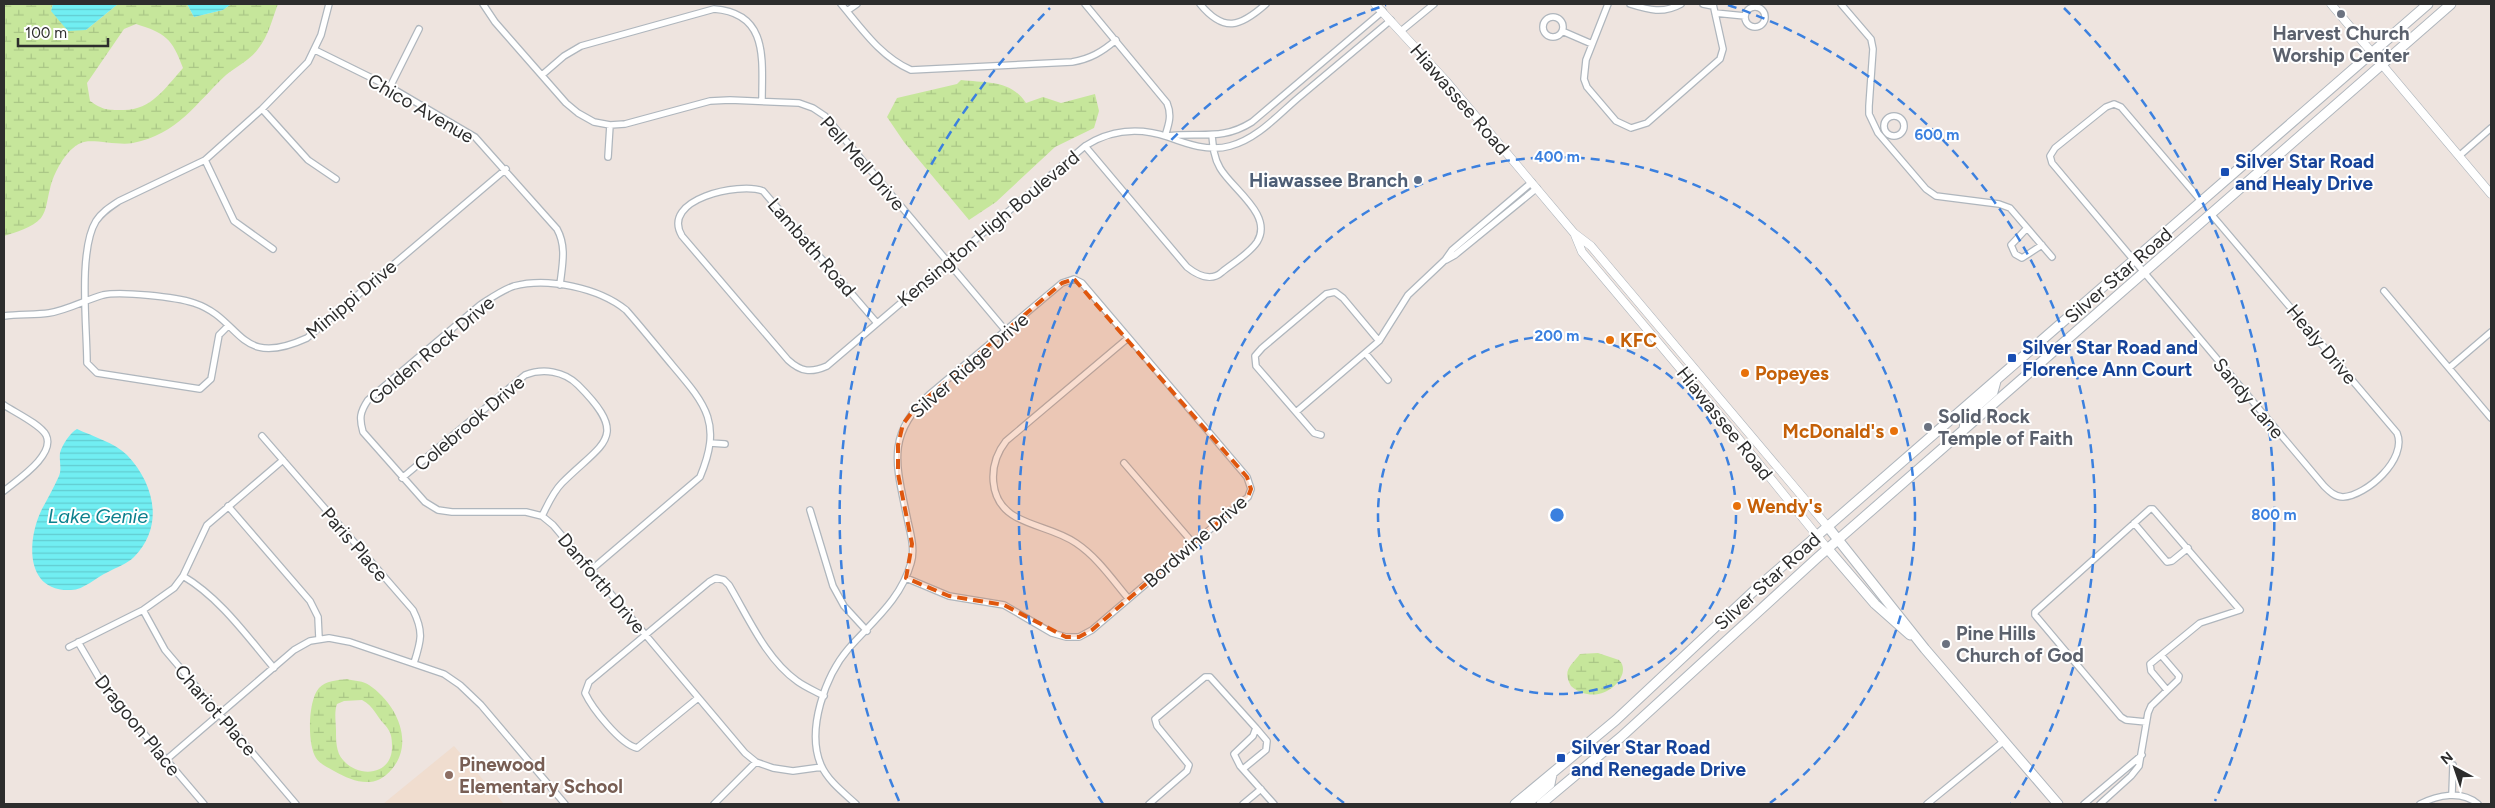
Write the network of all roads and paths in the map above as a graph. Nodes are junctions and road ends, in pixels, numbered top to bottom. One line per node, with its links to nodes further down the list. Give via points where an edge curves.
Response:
1 (329, 4): 29 (street)
2 (483, 4): 32 (street, Pell Mell Drive)
3 (841, 4): 20 (street)
4 (857, 4): 20 (street)
5 (1085, 4): 27 (street)
6 (1200, 4): 7 (street, via 1208,14 1227,25 1253,16)
7 (1266, 4)
8 (1376, 4): 21 (street, Hiawassee Road)
9 (1434, 4): 25 (street)
10 (1608, 4): 28 (street)
11 (1630, 4): 18 (street)
12 (1681, 4): 18 (street, via 1661,11)
13 (1703, 4): 19 (street)
14 (1841, 4): 52 (street, via 1871,39 1870,114 1926,189 1936,196 2010,208)
15 (2331, 4): 30 (street)
16 (2428, 4): 30 (main road, Silver Star Road)
17 (2451, 4): 31 (main road, Silver Star Road)
18 (1650, 7)
19 (1714, 7): 22 (street); 28 (street, via 1723,49 1720,59 1638,128 1616,121 1587,87 1584,72)
20 (848, 11): 27 (street, via 884,54 911,70 1086,60)
21 (1383, 11): 23 (street, Hiawassee Road); 38 (street, Kensington High Boulevard, via 1252,122 1237,132)
22 (1745, 16)
23 (1391, 20): 25 (street, Hiawassee Road); 41 (street, Kensington High Boulevard, via 1257,132 1230,146)
24 (419, 29): 33 (street)
25 (1401, 31): 47 (street, Hiawassee Road)
26 (1562, 31): 28 (street)
27 (1116, 40): 39 (street, via 1167,103 1170,122)
28 (1592, 44)
29 (315, 50): 33 (street, Chico Avenue); 35 (street, via 296,76)
30 (2373, 54): 31 (street); 50 (main road, Silver Star Road)
31 (2383, 65): 42 (street); 51 (main road, Silver Star Road)
32 (542, 75): 34 (street, via 581,46 714,9 724,10 746,22 761,41); 36 (street, Pell Mell Drive, via 578,113 594,122)
33 (390, 87): 45 (street, Chico Avenue, via 462,127)
34 (762, 101): 36 (street, Pell Mell Drive, via 710,101 625,124); 58 (street, Pell Mell Drive, via 799,103 825,116)
35 (262, 109): 44 (street); 46 (street, via 308,160)
36 (610, 125): 43 (street)
37 (2491, 128): 42 (street)
38 (1212, 135): 39 (street, Kensington High Boulevard); 41 (street)
39 (1165, 136): 40 (street, Kensington High Boulevard, via 1134,131 1115,132); 41 (street, Kensington High Boulevard)
40 (1084, 146): 41 (street, via 1187,267 1208,277 1218,275 1256,244 1262,233 1256,213 1220,169); 58 (street, Kensington High Boulevard)
41 (1213, 148)
42 (2459, 156): 49 (street)
43 (608, 157)
44 (205, 160): 55 (street, via 234,221); 64 (street, via 106,210 96,222 90,238)
45 (506, 169): 62 (street, Chico Avenue, via 563,239); 67 (street, Minippi Drive, via 307,338 275,348 256,346 244,341)
46 (336, 179)
47 (1532, 182): 48 (street, Hiawassee Road); 57 (street)
48 (1537, 188): 53 (street, Hiawassee Road); 57 (street, via 1455,256)
49 (2491, 194)
50 (2202, 202): 59 (main road, Silver Star Road); 59 (street, Sandy Lane, via 2121,107 2114,104 2055,148 2050,156 2052,163)
51 (2211, 214): 60 (main road, Silver Star Road); 89 (street, Healy Drive, via 2397,433 2400,448 2395,461)
52 (2027, 228): 54 (street); 54 (street, via 2011,245 2015,254 2022,258)
53 (1574, 233): 95 (street, Hiawassee Road, via 1591,246); 96 (street, Hiawassee Road, via 1582,252)
54 (2042, 246): 56 (street)
55 (273, 249)
56 (2052, 257)
57 (1444, 260): 71 (street, via 1416,286)
58 (948, 262): 66 (street, Kensington High Boulevard); 68 (street, Pell Mell Drive)
59 (2133, 262): 60 (street, Sandy Lane); 76 (main road, Silver Star Road)
60 (2143, 274): 80 (main road, Silver Star Road); 89 (street, Sandy Lane, via 2332,493 2341,497 2351,496)
61 (1062, 283): 68 (street, Silver Ridge Drive); 70 (street, Bordwine Drive, via 1074,279 1082,283)
62 (560, 285): 81 (street, Golden Rock Drive, via 514,286 480,305 368,400 360,411); 84 (street, Golden Rock Drive, via 602,294 626,310 700,398 710,421)
63 (2384, 291): 74 (street)
64 (85, 300): 65 (street, Minippi Drive, via 48,313); 67 (street, Minippi Drive, via 123,293 194,303 208,309); 67 (street, via 87,363 97,373 200,388 211,379 219,335)
65 (4, 316)
66 (877, 323): 73 (street, Kensington High Boulevard); 73 (street, Lambath Road, via 763,191 733,189 710,194 682,211 677,228 682,236 796,368 806,371)
67 (228, 326)
68 (1006, 331): 103 (street, Silver Ridge Drive, via 930,394 903,424 897,455 898,474 912,544 912,561)
69 (2491, 332): 74 (street)
70 (1128, 338): 98 (street, Bordwine Drive, via 1247,477 1251,489 1248,497); 104 (street, via 1006,442 997,453 993,468 993,484 1006,509 1016,517 1075,542 1093,556)
71 (1379, 340): 72 (street); 78 (street, via 1335,292 1326,294 1262,348 1255,356 1256,366)
72 (1366, 354): 75 (street); 78 (street)
73 (827, 366)
74 (2449, 368): 79 (street)
75 (1388, 380)
76 (1996, 381): 80 (main road, via 1993,392 1966,416); 95 (main road, Silver Star Road)
77 (4, 405): 90 (street, via 39,427 46,434 47,442 46,452)
78 (1296, 412): 82 (street, via 1314,433)
79 (2491, 418)
80 (1964, 429): 97 (main road, Silver Star Road)
81 (363, 432): 88 (street, Danforth Drive)
82 (1321, 435)
83 (262, 436): 86 (street, Paris Place)
84 (710, 442): 85 (street); 101 (street, Golden Rock Drive, via 700,477)
85 (725, 444)
86 (283, 460): 91 (street); 113 (street, Paris Place, via 412,610 419,623 421,638)
87 (1124, 463): 98 (street)
88 (402, 478): 93 (street, Danforth Drive, via 425,502 438,510 526,512); 93 (street, Colebrook Drive, via 525,375 548,371 569,376 605,418 607,438 600,449 553,494)
89 (2377, 478)
90 (4, 491)
91 (228, 506): 102 (street, via 201,533); 108 (street, via 310,601 318,618)
92 (810, 510): 106 (street, via 833,586 844,606)
93 (542, 516): 101 (street, Danforth Drive, via 554,524)
94 (2134, 523): 100 (street, via 2168,562); 100 (street, via 2153,508); 119 (street, via 2035,612 2121,716 2126,720)
95 (1828, 527): 96 (main road, Silver Star Road); 97 (main road, Hiawassee Road)
96 (1818, 536): 99 (street, Hiawassee Road); 128 (main road, Silver Star Road)
97 (1838, 540): 99 (main road, Silver Star Road); 111 (main road, Hiawassee Road)
98 (1193, 543): 104 (street, Bordwine Drive)
99 (1827, 548): 111 (main road, Hiawassee Road, via 1875,604); 141 (main road, Silver Star Road, via 1621,737)
100 (2188, 548): 112 (street, via 2240,610 2200,623)
101 (591, 570): 107 (street, Danforth Drive)
102 (183, 576): 105 (street, via 174,588); 114 (street, via 203,587)
103 (906, 578): 104 (street, Bordwine Drive, via 949,596 1004,605 1052,633 1066,637 1079,637 1092,630); 106 (street, Silver Ridge Drive, via 890,605)
104 (1128, 598)
105 (143, 610): 109 (street); 118 (street, Chariot Place, via 165,650)
106 (867, 631): 116 (street, Silver Ridge Drive, via 848,649)
107 (646, 636): 116 (street, via 709,582 716,578 724,580 782,669); 117 (street, Danforth Drive); 117 (street, via 589,682 585,693 589,701 623,741 637,748)
108 (319, 638): 113 (street, via 350,642); 114 (street, via 294,650)
109 (78, 642): 110 (street); 123 (street, Dragoon Place, via 104,688)
110 (69, 646)
111 (1925, 649): 121 (main road, Hiawassee Road)
112 (2161, 655): 115 (street, via 2150,664 2150,668); 115 (street, via 2179,676)
113 (414, 663): 133 (street, via 444,674 460,685 481,705)
114 (274, 668): 118 (street)
115 (2167, 690): 119 (street, via 2151,706)
116 (824, 696): 126 (street, Silver Ridge Drive, via 815,735)
117 (698, 698): 124 (street, Danforth Drive)
118 (220, 714): 123 (street); 132 (street, Chariot Place)
119 (2146, 722): 122 (street)
120 (1256, 728): 127 (street, via 1253,736 1234,754); 127 (street, via 1267,742 1266,750); 136 (street, via 1215,681 1205,677 1155,719 1157,726 1188,764 1188,771)
121 (2004, 741): 142 (street); 143 (main road, Hiawassee Road)
122 (2142, 755): 144 (street); 145 (street, via 2131,776)
123 (166, 760): 131 (street, Dragoon Place)
124 (756, 762): 126 (street, Danforth Drive, via 793,771); 134 (street)
125 (2453, 765): 130 (street)
126 (822, 767): 135 (street, Silver Ridge Drive, via 833,783)
127 (1243, 769): 129 (street)
128 (1552, 774): 139 (main road, Silver Star Road); 140 (main road, via 1550,784)
129 (1261, 790): 137 (street); 138 (street)
130 (2452, 794): 146 (street); 147 (street)
131 (204, 804)
132 (296, 804)
133 (565, 804)
134 (714, 804)
135 (856, 804)
136 (1149, 804)
137 (1243, 804)
138 (1274, 804)
139 (1515, 804)
140 (1527, 804)
141 (1541, 804)
142 (1927, 804)
143 (2058, 804)
144 (2084, 804)
145 (2100, 804)
146 (2420, 804)
147 (2478, 804)

